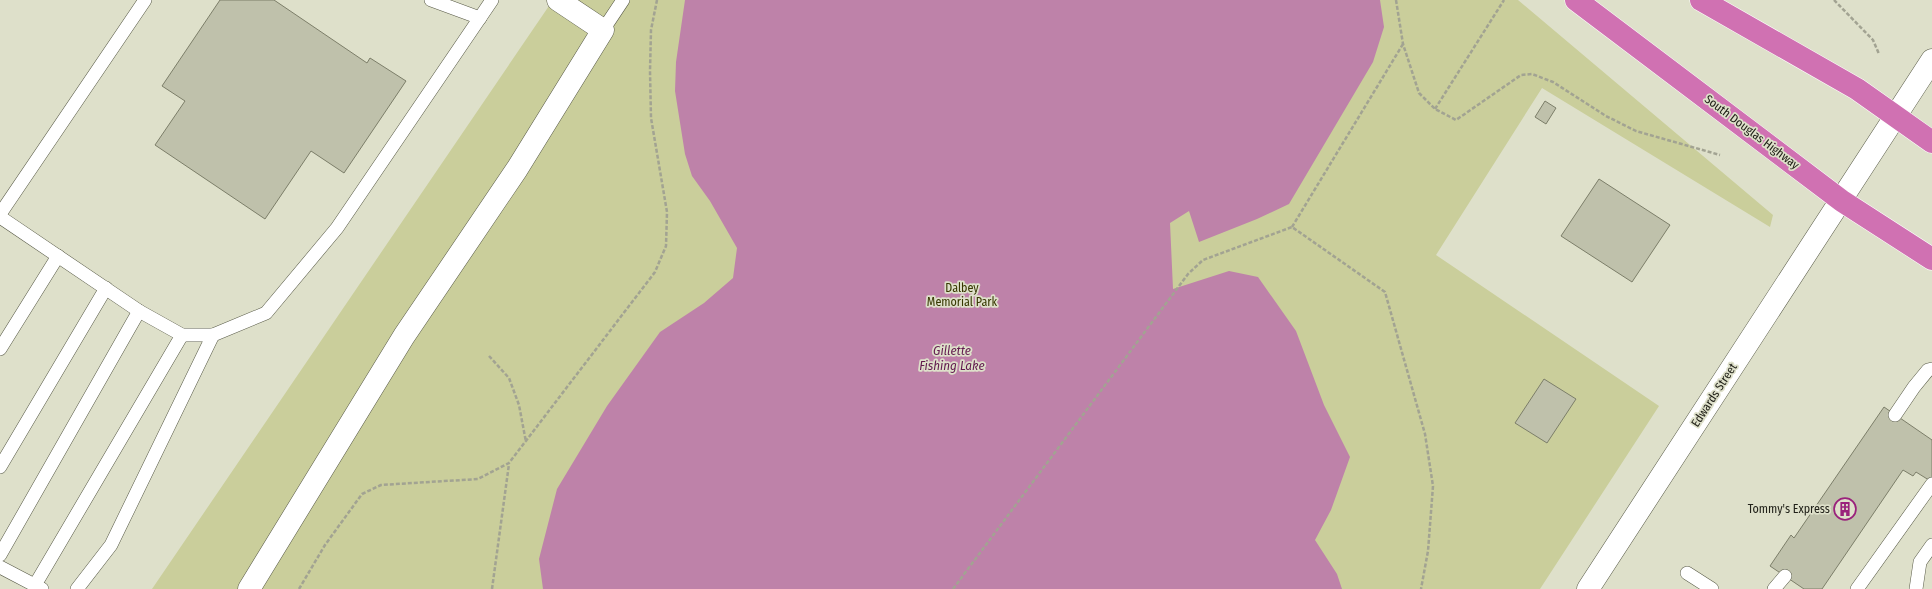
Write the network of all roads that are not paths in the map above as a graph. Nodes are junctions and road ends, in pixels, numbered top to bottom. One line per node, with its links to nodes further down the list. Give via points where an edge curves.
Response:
1 (145, 0): 14 (lane)
2 (431, 0): 8 (lane)
3 (492, 0): 8 (lane)
4 (558, 0): 9 (street)
5 (623, 0): 9 (lane)
6 (1576, 0): 13 (highway, South Douglas Highway)
7 (1701, 0): 11 (highway, via 1857,89)
8 (480, 18): 21 (lane, via 337,228 266,313)
9 (603, 30): 34 (street, via 517,169 404,336)
10 (1932, 60): 11 (street, Edwards Street)
11 (1895, 116): 12 (highway); 13 (street, Edwards Street)
12 (1932, 142)
13 (1842, 200): 17 (highway, South Douglas Highway); 35 (street, Edwards Street)
14 (0, 214)
15 (0, 217): 16 (lane)
16 (58, 256): 18 (lane); 22 (lane)
17 (1932, 259)
18 (106, 288): 19 (lane); 25 (lane)
19 (140, 311): 20 (lane); 28 (lane)
20 (182, 335): 21 (lane); 32 (lane)
21 (213, 335): 33 (lane, via 111,545)
22 (0, 349)
23 (1932, 370): 24 (lane, via 1928,370 1914,386)
24 (1895, 415)
25 (0, 467)
26 (1932, 484): 38 (lane)
27 (1932, 545): 39 (lane, via 1920,562)
28 (0, 554)
29 (0, 567): 32 (lane)
30 (1688, 573): 36 (lane)
31 (1785, 576): 37 (lane)
32 (39, 587)
33 (77, 589)
34 (249, 589)
35 (1588, 589)
36 (1712, 589)
37 (1774, 589)
38 (1857, 589)
39 (1916, 589)

